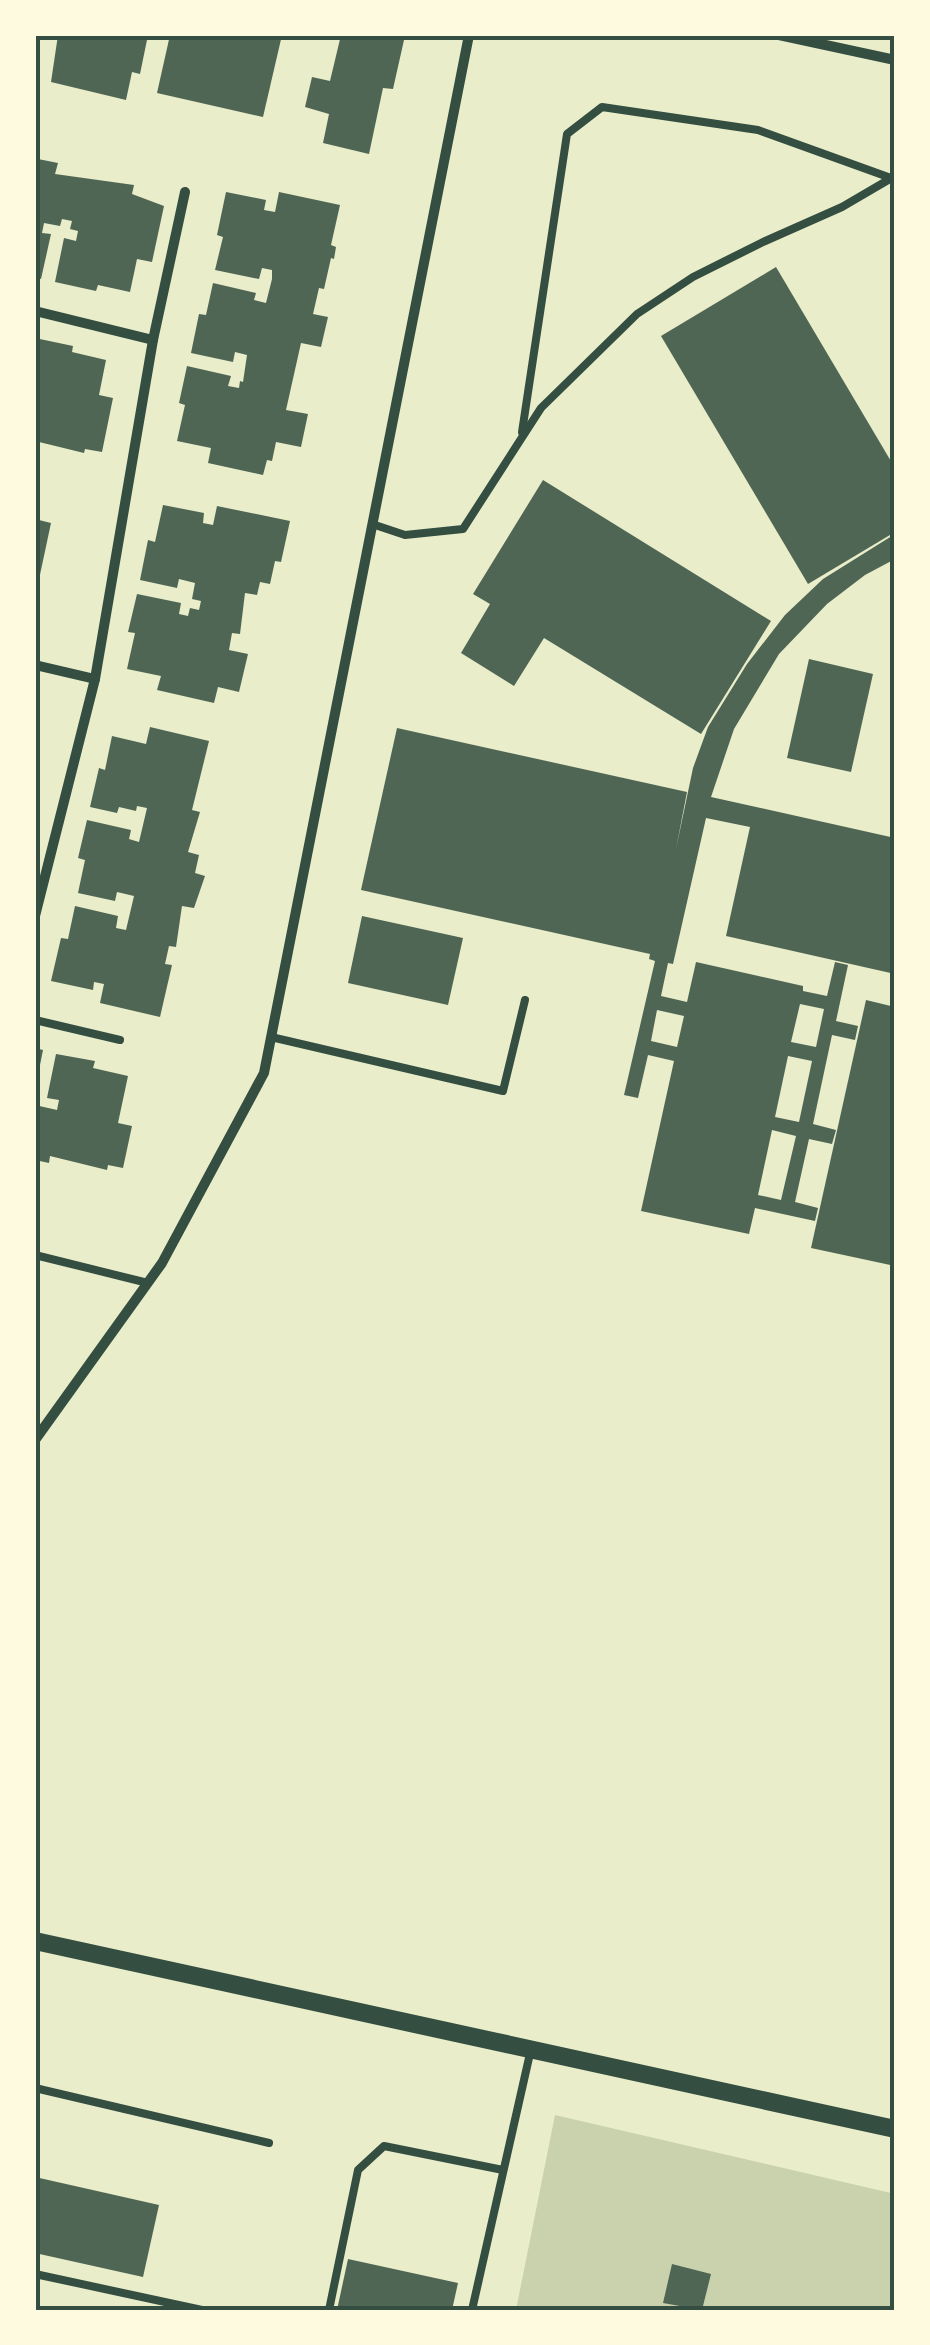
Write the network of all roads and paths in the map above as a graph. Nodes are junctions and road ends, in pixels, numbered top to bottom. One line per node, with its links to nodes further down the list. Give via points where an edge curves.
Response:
1 (470, 35): 9 (street)
2 (779, 35): 3 (street)
3 (895, 60)
4 (893, 177): 8 (lane, via 637,314 541,408); 8 (lane, via 758,130 602,106 567,134)
5 (184, 192): 7 (street)
6 (35, 312): 7 (street)
7 (153, 340): 11 (street)
8 (522, 438): 9 (lane, via 463,530 406,535)
9 (372, 524): 15 (street)
10 (35, 665): 11 (street)
11 (95, 680): 12 (street)
12 (35, 916)
13 (526, 1000): 15 (lane, via 503,1091)
14 (35, 1020): 16 (lane)
15 (271, 1037): 18 (street, via 264,1072)
16 (120, 1040)
17 (35, 1255): 18 (lane)
18 (148, 1283): 19 (street)
19 (35, 1440)
20 (35, 1940): 21 (street)
21 (531, 2049): 23 (street); 25 (lane)
22 (35, 2088): 24 (lane)
23 (895, 2129)
24 (269, 2143)
25 (503, 2170): 28 (lane, via 384,2146 358,2170); 29 (lane)
26 (35, 2274): 27 (lane)
27 (202, 2310)
28 (329, 2310)
29 (472, 2310)

